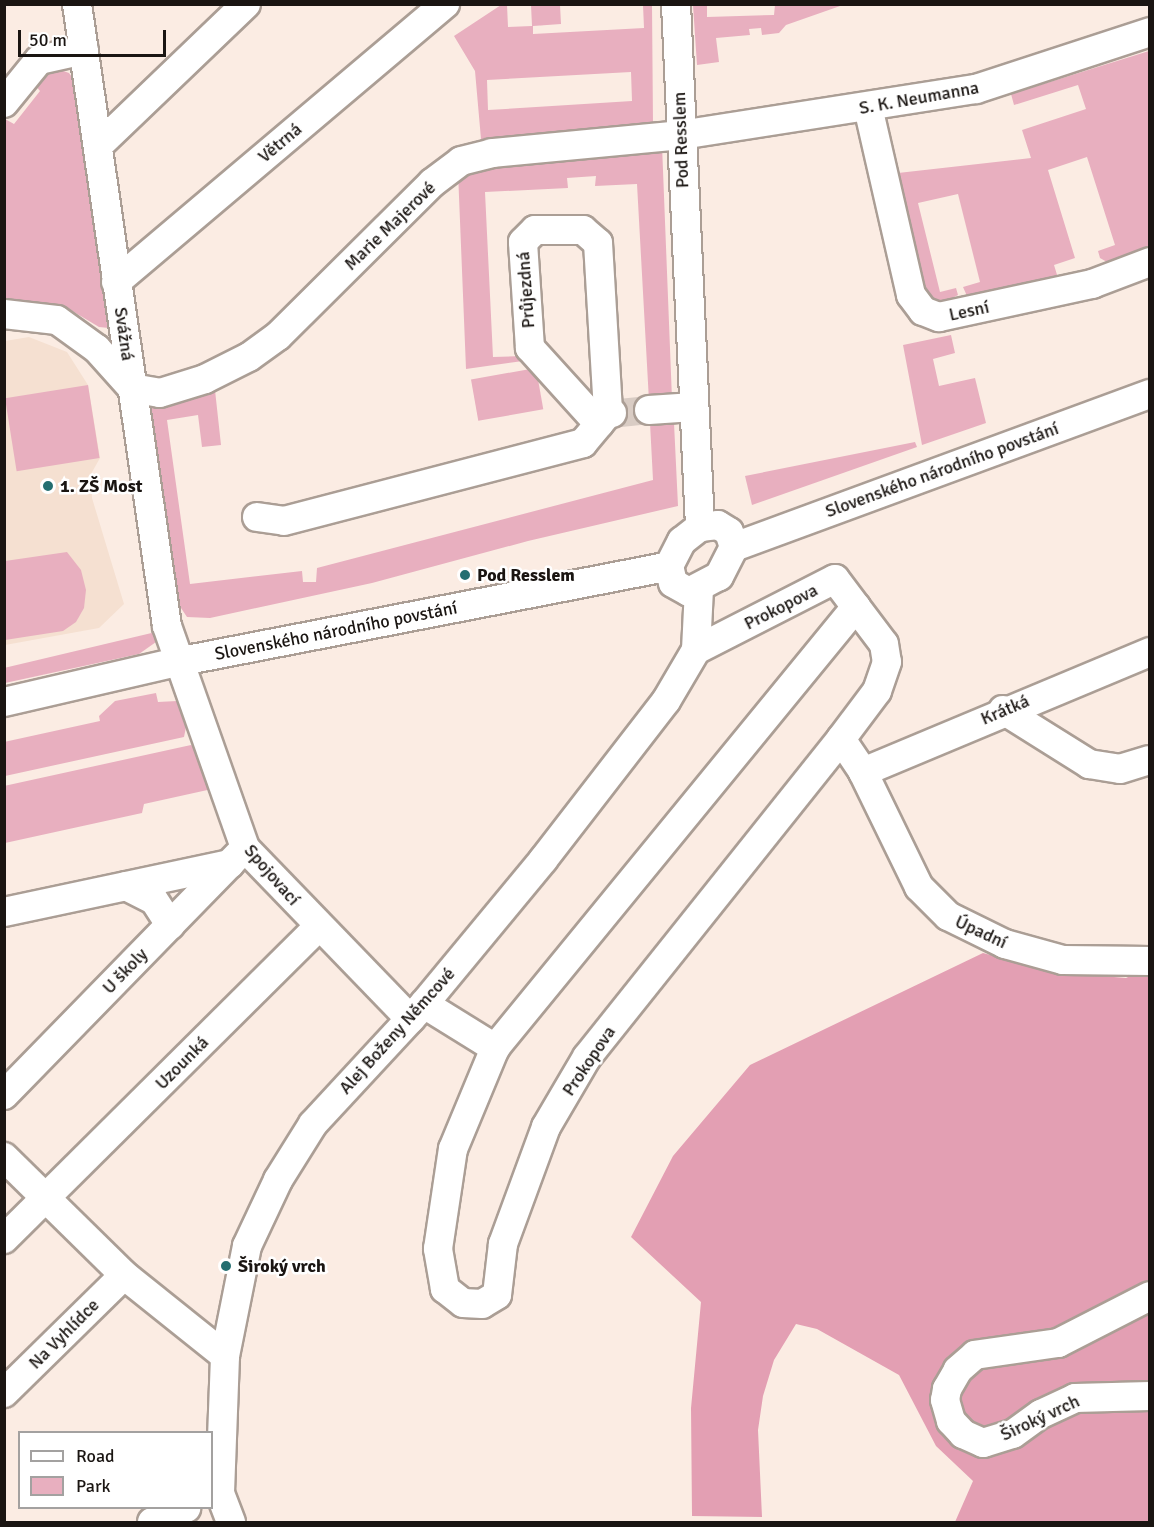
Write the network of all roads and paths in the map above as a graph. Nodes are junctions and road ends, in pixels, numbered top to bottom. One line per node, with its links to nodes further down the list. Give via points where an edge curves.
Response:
1 (77, 4): 6 (street, Svážná)
2 (246, 4): 10 (street)
3 (445, 4): 12 (street, Větrná)
4 (676, 4): 9 (street, Pod Resslem)
5 (1149, 32): 8 (street, S. K. Neumanna, via 976,89)
6 (84, 50): 7 (street, via 39,60); 10 (street, Svážná)
7 (4, 103)
8 (868, 107): 9 (street, S. K. Neumanna); 11 (street, Lesní, via 911,295 922,311 939,317 1092,284)
9 (681, 135): 14 (street, Marie Majerové, via 492,153 461,161 432,183 278,336 249,357 205,379 160,393); 16 (street, Pod Resslem)
10 (98, 146): 12 (street, Svážná)
11 (1149, 262)
12 (116, 282): 14 (street, Svážná)
13 (4, 314): 14 (street, via 57,320 97,349)
14 (132, 388): 27 (street, Svážná, via 167,626)
15 (1149, 394): 21 (street, Slovenského národního povstání)
16 (694, 407): 17 (street); 20 (street, Pod Resslem)
17 (649, 410)
18 (609, 417): 18 (street, Průjezdná, via 598,243 583,230 535,230 523,242 530,348); 19 (street, via 583,443 284,521)
19 (257, 517)
20 (700, 526): 21 (street, via 718,525 729,532); 22 (street, via 682,541)
21 (734, 547): 23 (street, via 719,576)
22 (669, 566): 23 (street, via 674,583 689,592); 27 (street, Slovenského národního povstání)
23 (699, 589): 25 (street, Alej Boženy Němcové)
24 (856, 607): 25 (street, Prokopova, via 835,579); 30 (street, Prokopova, via 884,644 887,662 877,691); 40 (street, Prokopova)
25 (696, 650): 39 (street, Alej Boženy Němcové, via 666,700 625,754)
26 (1149, 652): 29 (street, Krátká)
27 (182, 661): 28 (street, Slovenského národního povstání); 33 (street, Spojovací)
28 (4, 702)
29 (1003, 710): 31 (street, via 1089,764 1120,769); 32 (street, Krátká)
30 (841, 739): 32 (street, Úpadní); 40 (street, Prokopova, via 587,1057 546,1127 502,1244 497,1294 482,1304 463,1303 445,1289 438,1249 453,1149)
31 (1149, 760)
32 (863, 772): 38 (street, Úpadní, via 919,887 948,916 1005,944 1063,960)
33 (237, 856): 34 (street); 36 (street, U školy); 37 (street, Spojovací)
34 (126, 886): 35 (street); 36 (street, via 154,900)
35 (4, 912)
36 (170, 925): 41 (street, U školy)
37 (318, 927): 39 (street, Spojovací); 43 (street, Uzounká)
38 (1149, 961)
39 (417, 1012): 40 (street); 47 (street, Alej Boženy Němcové, via 313,1124 278,1180 244,1256)
40 (495, 1048)
41 (4, 1095)
42 (4, 1157): 43 (street)
43 (45, 1199): 44 (street, Uzounká); 45 (street)
44 (4, 1239)
45 (124, 1275): 47 (street); 48 (street, Na Vyhlídce)
46 (1149, 1296): 49 (street, Široký vrch, via 1058,1343 975,1355 958,1370 945,1400 951,1421 963,1434 983,1443 1013,1434 1041,1414 1075,1398)
47 (225, 1356): 50 (street, Alej Boženy Němcové)
48 (4, 1393)
49 (1149, 1396)
50 (216, 1495): 53 (street, Alej Boženy Němcové)
51 (184, 1509): 52 (street)
52 (152, 1522)
53 (231, 1522)

